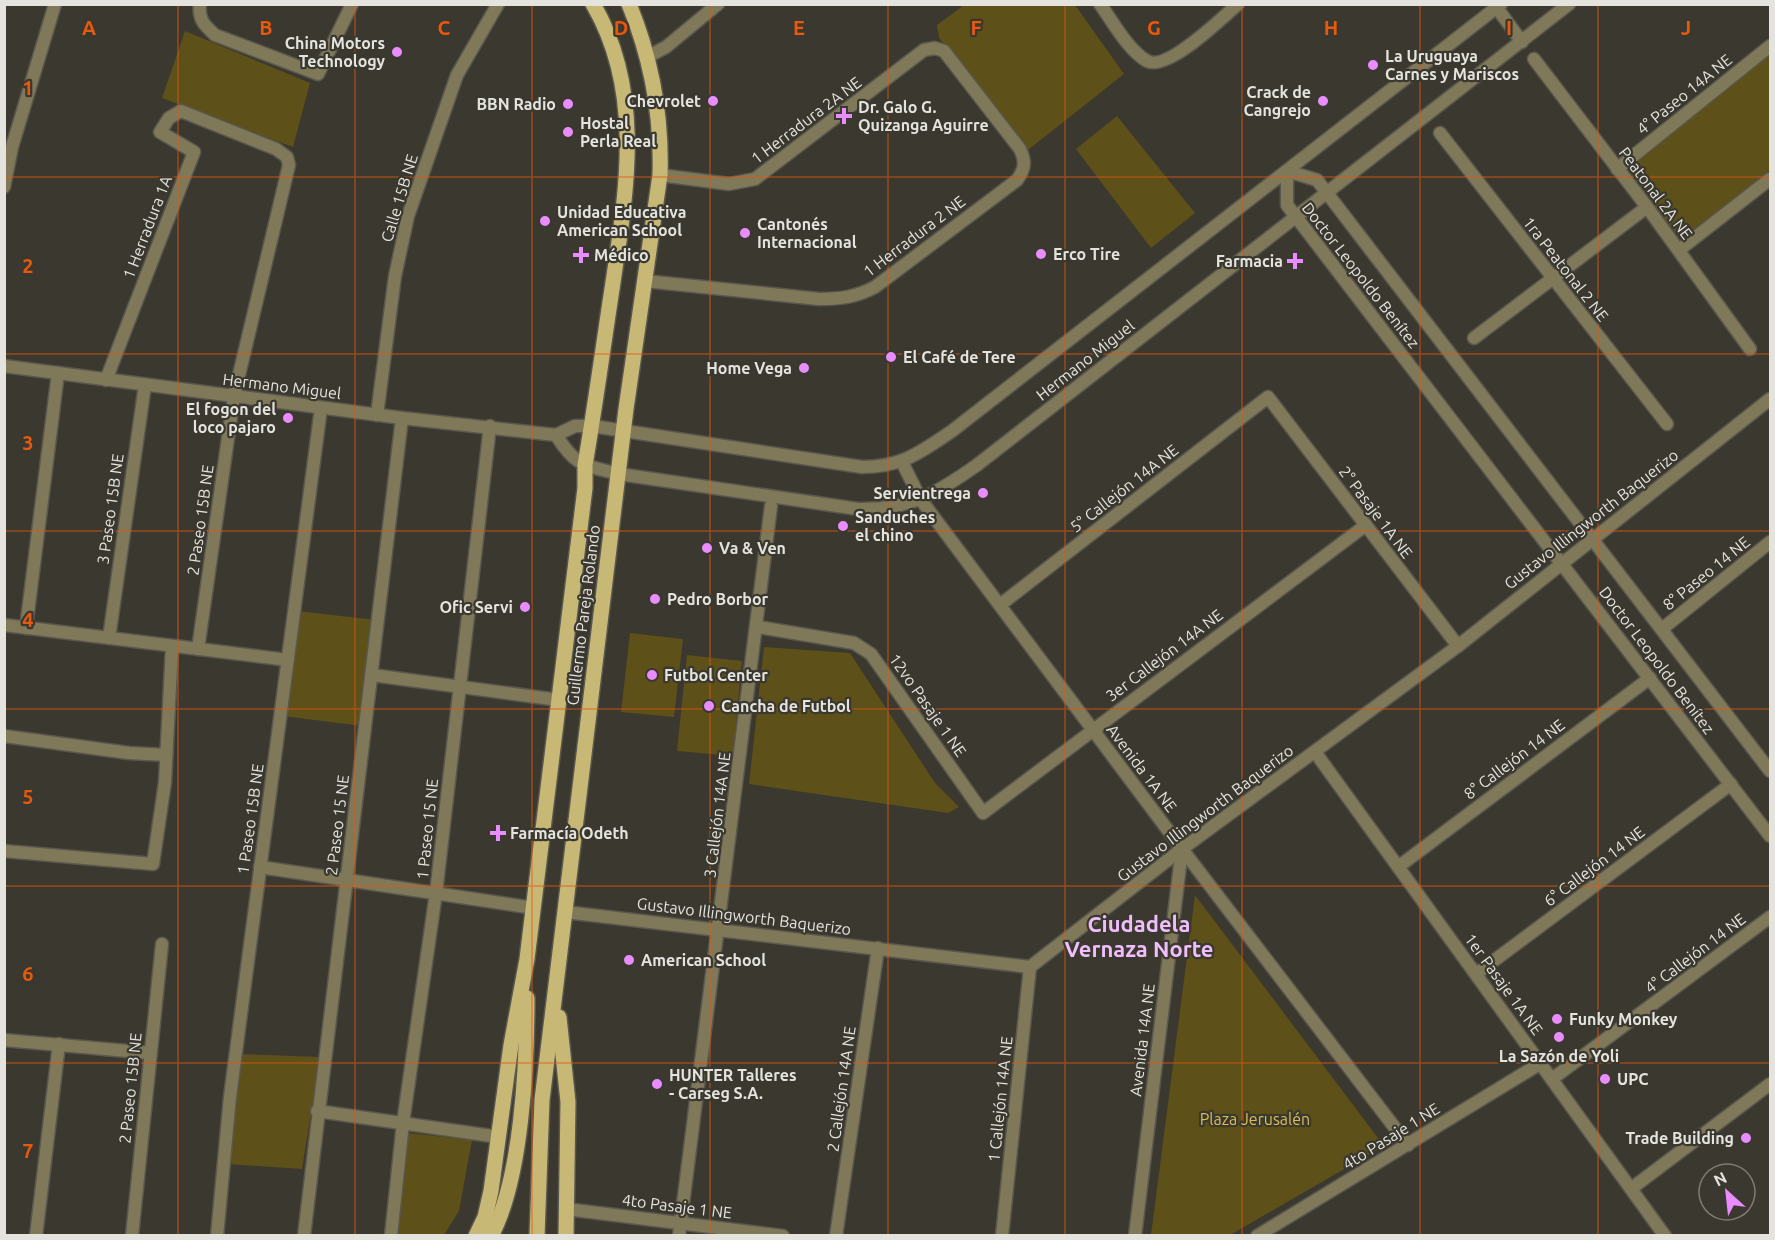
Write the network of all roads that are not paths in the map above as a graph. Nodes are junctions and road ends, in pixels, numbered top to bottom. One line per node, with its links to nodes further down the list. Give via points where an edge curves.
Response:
1 (55, 4): 22 (street, via 12,147)
2 (200, 4): 3 (street, via 202,23 215,35 318,74)
3 (352, 4)
4 (498, 4): 39 (street, Calle 15B NE, via 457,75 408,216 395,276)
5 (593, 4): 43 (main road, Guillermo Pareja Rolando, via 609,39 624,94 629,145)
6 (628, 4): 15 (main road, Guillermo Pareja Rolando)
7 (718, 4): 15 (street, via 666,47)
8 (1100, 4): 9 (street, via 1140,56 1150,63 1162,63 1175,56)
9 (1238, 4)
10 (1569, 4): 12 (street, Hermano Miguel)
11 (1498, 6): 12 (street); 19 (street, Hermano Miguel)
12 (1522, 42): 23 (street, Hermano Miguel)
13 (1770, 46): 18 (street, 4° Paseo 14A NE)
14 (924, 50): 20 (street, 1 Herradura 2A NE, via 755,179 729,184); 28 (street, 1 Herradura 2 NE, via 944,51 1020,150 1025,161 1017,180 858,296 819,299)
15 (647, 57): 20 (main road, Guillermo Pareja Rolando, via 656,88)
16 (1534, 59): 18 (street, Peatonal 2A NE)
17 (1440, 133): 27 (street, 1ra Peatonal 2 NE)
18 (1617, 169): 24 (street, Peatonal 2A NE)
19 (1287, 171): 23 (street, Doctor Leopoldo Benítez, via 1317,180); 25 (street, Doctor Leopoldo Benítez, via 1287,205); 46 (street, Hermano Miguel, via 952,431)
20 (660, 175): 28 (main road, Guillermo Pareja Rolando)
21 (1770, 179): 26 (street)
22 (4, 187)
23 (1327, 193): 25 (street, Hermano Miguel); 52 (street, Doctor Leopoldo Benítez)
24 (1647, 207): 26 (street, Peatonal 2A NE); 27 (street)
25 (1296, 217): 49 (street, Hermano Miguel, via 977,465); 54 (street, Doctor Leopoldo Benítez)
26 (1679, 250): 30 (street, Peatonal 2A NE)
27 (1553, 279): 29 (street); 41 (street, 1ra Peatonal 2 NE)
28 (645, 281): 44 (main road, Guillermo Pareja Rolando)
29 (1474, 338)
30 (1750, 349)
31 (4, 366): 32 (street, Hermano Miguel)
32 (58, 373): 33 (street, Hermano Miguel); 58 (street)
33 (106, 380): 34 (street, Hermano Miguel); 35 (street, 1 Herradura 1A, via 194,152 160,132 169,118 181,111 276,149 287,157 289,165)
34 (145, 385): 35 (street, Hermano Miguel); 60 (street, 3 Paseo 15B NE)
35 (234, 396): 38 (street, Hermano Miguel); 63 (street, 2 Paseo 15B NE)
36 (1268, 397): 51 (street, 2° Pasaje 1A NE); 55 (street, 5° Callejón 14A NE)
37 (1770, 399): 52 (street, Gustavo Illingworth Baquerizo)
38 (321, 408): 39 (street, Hermano Miguel); 64 (street, 1 Paseo 15B NE)
39 (377, 415): 40 (street, Hermano Miguel)
40 (402, 418): 42 (street, Hermano Miguel); 65 (street, 2 Paseo 15 NE)
41 (1667, 424)
42 (490, 426): 45 (street, Hermano Miguel); 67 (street, 1 Paseo 15 NE)
43 (592, 426): 44 (street, Hermano Miguel); 45 (street, Hermano Miguel, via 575,426); 47 (main road, Guillermo Pareja Rolando)
44 (624, 432): 46 (street, Hermano Miguel, via 862,467); 48 (main road, Guillermo Pareja Rolando)
45 (556, 435): 47 (street, Hermano Miguel, via 571,458)
46 (902, 462): 49 (street, Avenida 1A NE)
47 (585, 465): 48 (street, Hermano Miguel); 68 (main road, Guillermo Pareja Rolando)
48 (619, 474): 49 (street, Hermano Miguel, via 858,509 890,509); 84 (main road, Guillermo Pareja Rolando)
49 (921, 500): 55 (street, Avenida 1A NE)
50 (771, 506): 57 (street, 3 Callejón 14A NE)
51 (1366, 525): 61 (street, 2° Pasaje 1A NE); 69 (street, 3er Callejón 14A NE)
52 (1593, 539): 54 (street, Gustavo Illingworth Baquerizo); 59 (street, Doctor Leopoldo Benítez)
53 (1770, 542): 59 (street, 8° Paseo 14 NE)
54 (1562, 563): 61 (street, Gustavo Illingworth Baquerizo); 66 (street, Doctor Leopoldo Benítez)
55 (1000, 605): 69 (street, Avenida 1A NE)
56 (4, 626): 58 (street)
57 (758, 627): 75 (street, 12vo Pasaje 1 NE, via 854,643 871,654); 86 (street, 3 Callejón 14A NE)
58 (26, 628): 60 (street)
59 (1662, 629): 73 (street, Doctor Leopoldo Benítez)
60 (109, 638): 62 (street)
61 (1458, 646): 71 (street, Gustavo Illingworth Baquerizo)
62 (172, 647): 63 (street); 72 (street)
63 (198, 649): 64 (street)
64 (288, 660): 79 (street, 1 Paseo 15B NE)
65 (372, 675): 67 (street); 81 (street, 2 Paseo 15 NE)
66 (1650, 678): 74 (street, Doctor Leopoldo Benítez); 80 (street, 8° Callejón 14 NE)
67 (460, 686): 68 (street); 82 (street, 1 Paseo 15 NE)
68 (559, 700): 83 (main road, Guillermo Pareja Rolando)
69 (1092, 729): 75 (street, 3er Callejón 14A NE); 77 (street, Avenida 1A NE)
70 (4, 736): 72 (street)
71 (1315, 752): 77 (street, Gustavo Illingworth Baquerizo); 80 (street, 1er Pasaje 1A NE)
72 (166, 755): 78 (street, via 153,864)
73 (1770, 771)
74 (1731, 784): 76 (street, Doctor Leopoldo Benítez); 92 (street, 6° Callejón 14 NE)
75 (983, 813)
76 (1770, 836)
77 (1182, 849): 91 (street, Gustavo Illingworth Baquerizo); 102 (street, Avenida 1A NE); 118 (street, Avenida 14A NE)
78 (4, 851)
79 (260, 867): 81 (street); 108 (street, 1 Paseo 15B NE, via 230,1096)
80 (1398, 867): 92 (street, 1er Pasaje 1A NE)
81 (348, 880): 82 (street); 99 (street, 2 Paseo 15 NE)
82 (436, 893): 83 (street); 100 (street, 1 Paseo 15 NE)
83 (534, 908): 89 (main road, Guillermo Pareja Rolando)
84 (565, 912): 86 (street, Gustavo Illingworth Baquerizo); 90 (main road, Guillermo Pareja Rolando)
85 (1770, 917): 97 (street, 4° Callejón 14 NE)
86 (719, 928): 88 (street, Gustavo Illingworth Baquerizo); 105 (street, 3 Callejón 14A NE)
87 (162, 944): 95 (street, 2 Paseo 15B NE)
88 (878, 948): 91 (street, Gustavo Illingworth Baquerizo); 116 (street, 2 Callejón 14A NE)
89 (527, 959): 101 (main road); 112 (main road, via 527,1047 515,1151 503,1205)
90 (559, 963): 104 (main road, via 559,1028 568,1102); 113 (main road, Guillermo Pareja Rolando, via 542,1100)
91 (1030, 967): 117 (street, 1 Callejón 14A NE)
92 (1476, 974): 96 (street, 1er Pasaje 1A NE)
93 (4, 1040): 94 (street)
94 (59, 1044): 95 (street); 106 (street)
95 (150, 1053): 107 (street, 2 Paseo 15B NE)
96 (1541, 1063): 97 (street, 1er Pasaje 1A NE); 102 (street, 4to Pasaje 1 NE)
97 (1552, 1079): 103 (street, 1er Pasaje 1A NE)
98 (1770, 1084): 103 (street)
99 (317, 1111): 100 (street); 109 (street, 2 Paseo 15 NE)
100 (403, 1123): 101 (street); 110 (street, 1 Paseo 15 NE)
101 (499, 1137): 111 (main road, via 485,1217)
102 (1408, 1145): 119 (street, 4to Pasaje 1 NE)
103 (1632, 1188): 120 (street, 1er Pasaje 1A NE)
104 (566, 1209): 105 (street, 4to Pasaje 1 NE); 114 (main road)
105 (680, 1229): 115 (street, 4to Pasaje 1 NE)
106 (36, 1236)
107 (132, 1236)
108 (217, 1236)
109 (304, 1236)
110 (391, 1236)
111 (476, 1236)
112 (491, 1236)
113 (537, 1236)
114 (566, 1236)
115 (783, 1236)
116 (836, 1236)
117 (1002, 1236)
118 (1135, 1236)
119 (1257, 1236)
120 (1665, 1236)

